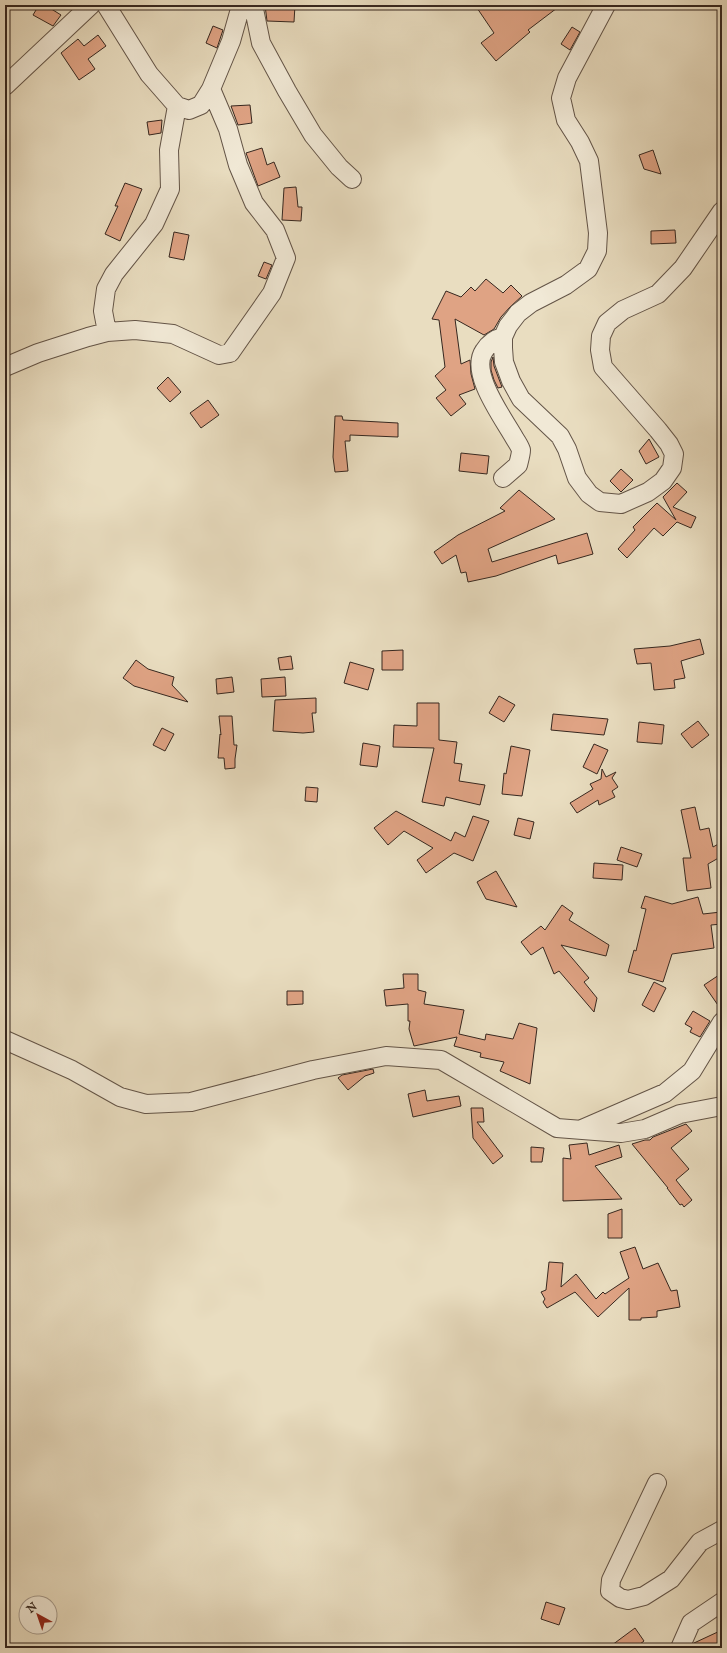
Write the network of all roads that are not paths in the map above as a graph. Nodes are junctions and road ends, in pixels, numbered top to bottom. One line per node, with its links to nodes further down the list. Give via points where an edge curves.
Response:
1 (91, 5): 6 (street)
2 (106, 5): 8 (street, via 149,74)
3 (240, 5): 7 (street, via 231,41)
4 (254, 5): 9 (street, via 261,43 286,91 313,135)
5 (606, 5): 12 (street, via 567,78 561,98 566,120 589,161 598,233 596,251 588,269 518,313)
6 (5, 86)
7 (211, 90): 8 (street, via 201,105 189,110); 11 (street, via 228,129 238,165 254,203 275,230 286,258 272,293 230,353 219,355 173,334 135,330)
8 (177, 106): 11 (street, via 169,150 170,189 154,224 114,274 106,289 103,312)
9 (352, 179)
10 (722, 211): 12 (street, via 683,268 658,294 623,310 607,323 601,336 603,367 658,430 674,454 672,468 663,481 648,492 620,504 600,502 589,494 577,478 560,436 520,399 504,362)
11 (107, 332): 13 (street, via 88,336)
12 (503, 337): 14 (street, via 495,338 488,345 481,355 480,363 484,384 492,401 521,450 518,465)
13 (5, 366)
14 (503, 478)
15 (722, 1022): 18 (street, via 692,1071 664,1093)
16 (5, 1040): 18 (street, via 72,1070 120,1097 146,1104 191,1102 313,1070 386,1056 441,1060 557,1128)
17 (722, 1106): 18 (street, via 680,1114 645,1129 621,1133)
18 (579, 1130)
19 (657, 1483): 20 (street, via 611,1580 610,1591 628,1600 644,1596 670,1578 700,1542)
20 (722, 1530)
21 (722, 1602): 22 (street, via 691,1623)
22 (680, 1648)

